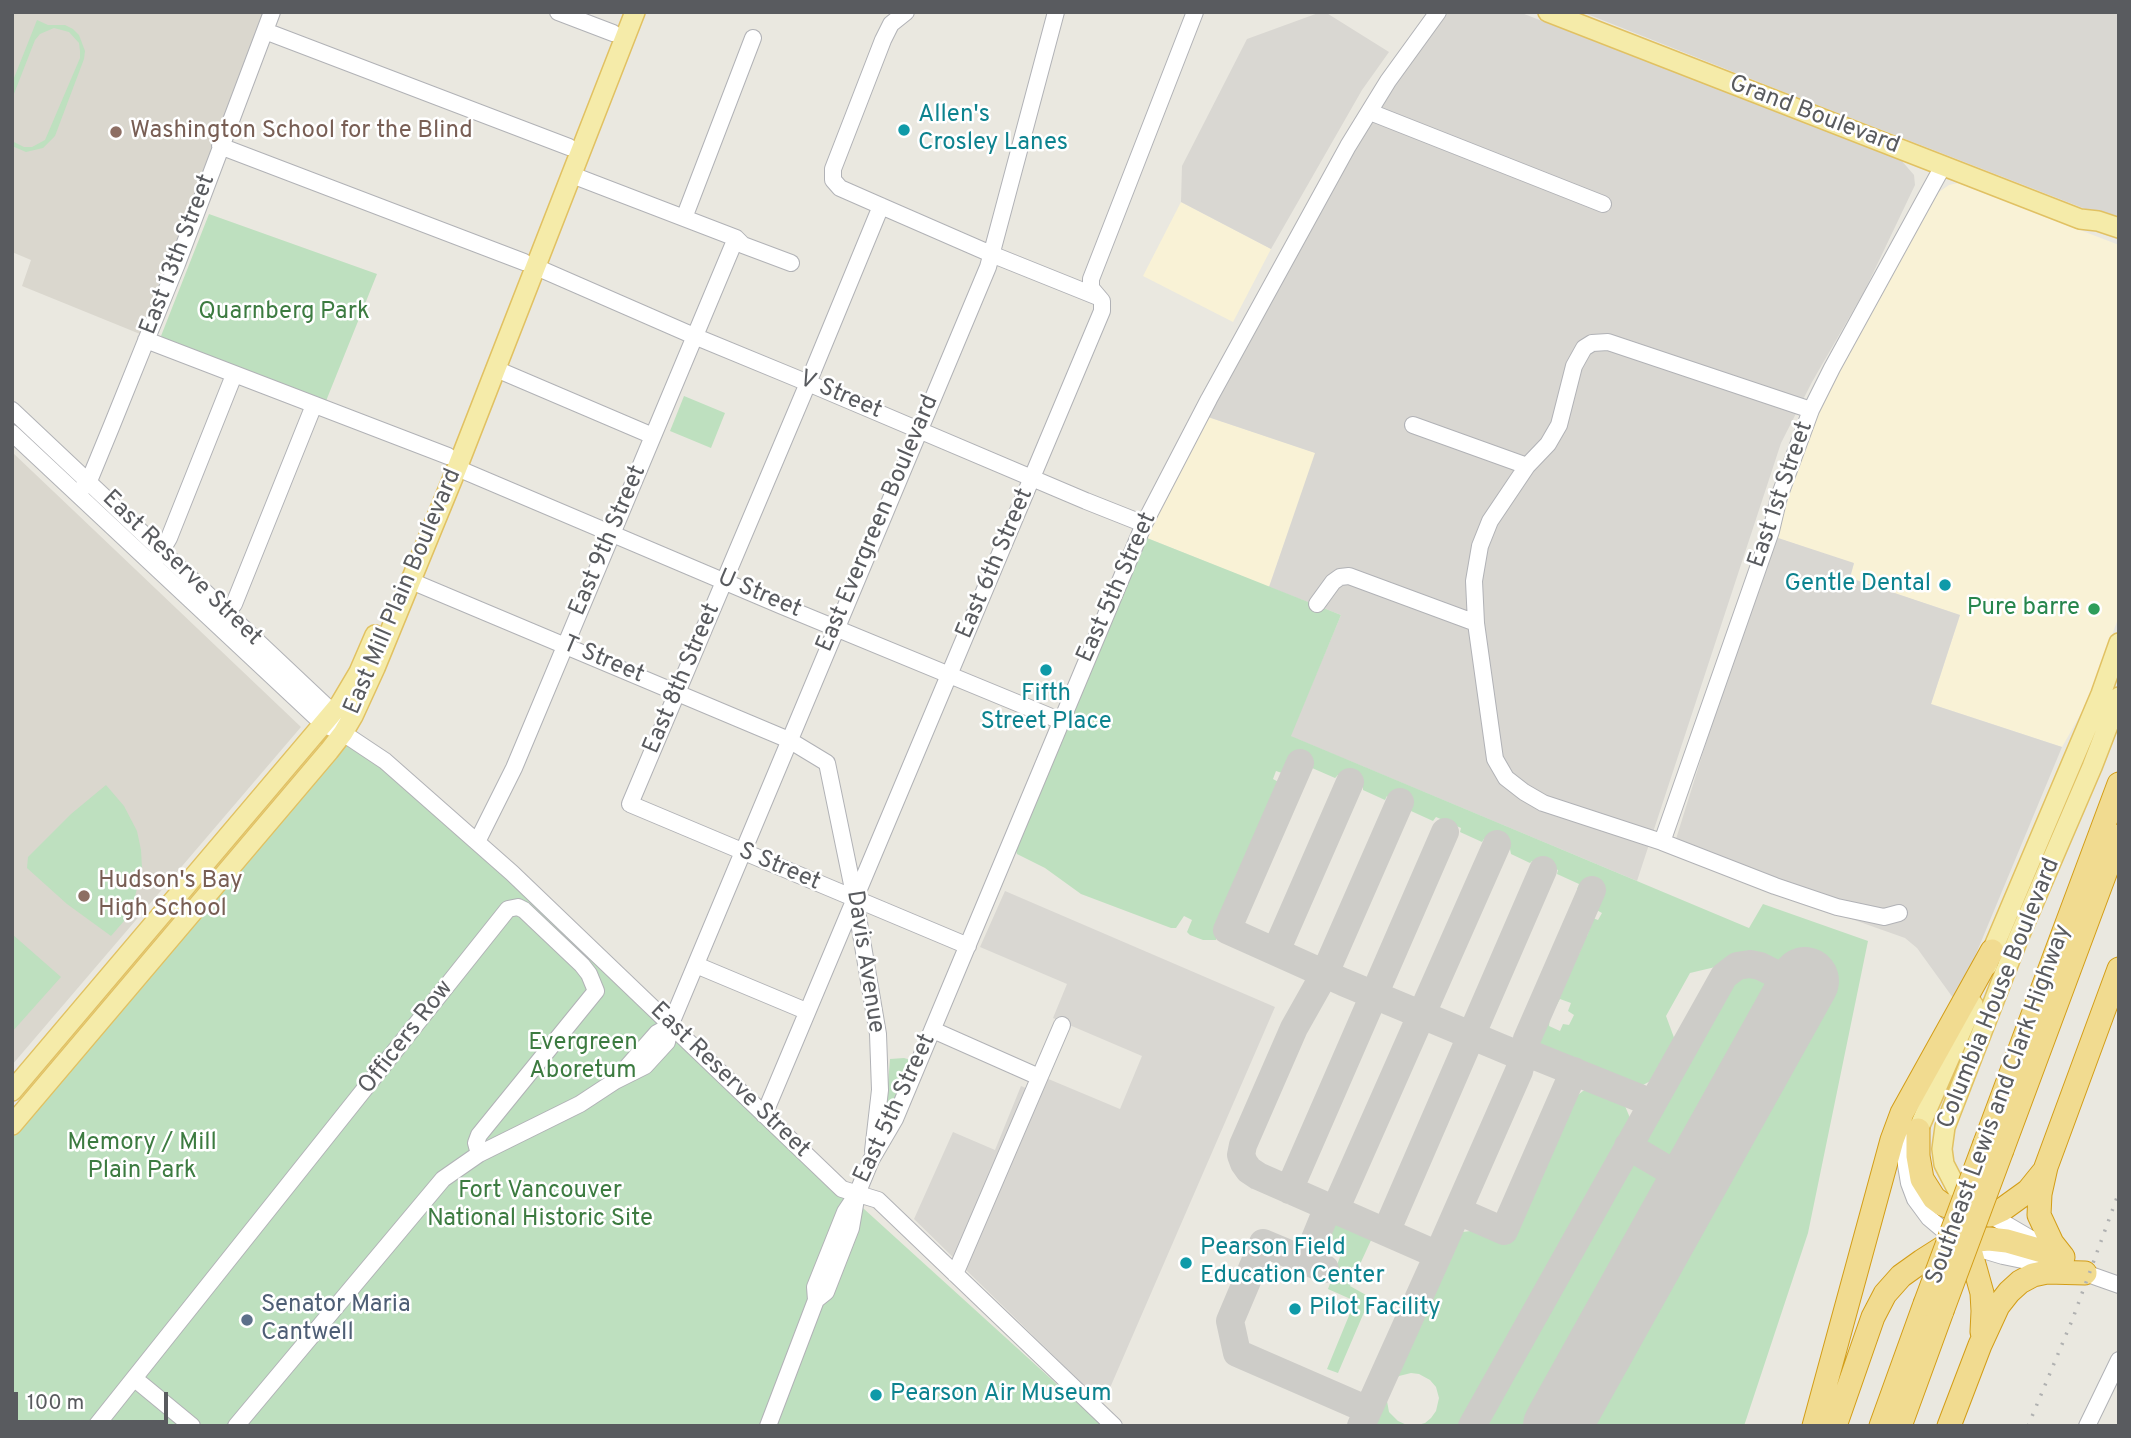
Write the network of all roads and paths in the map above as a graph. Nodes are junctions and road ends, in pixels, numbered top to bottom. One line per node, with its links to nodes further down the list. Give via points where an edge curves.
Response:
1 (272, 12): 10 (street, East 13th Street)
2 (558, 12): 11 (street)
3 (621, 12): 11 (main road, East Mill Plain Boulevard)
4 (635, 12): 17 (main road, East Mill Plain Boulevard)
5 (906, 12): 19 (street, via 891,24 883,40 833,169 833,180 840,188)
6 (1056, 12): 25 (street, East Evergreen Boulevard)
7 (1195, 12): 28 (street, East 6th Street, via 1091,279 1091,288)
8 (1438, 12): 13 (street, East 5th Street)
9 (1548, 12): 16 (main road, Grand Boulevard)
10 (265, 31): 14 (street, East 13th Street); 15 (street)
11 (613, 33): 15 (main road, East Mill Plain Boulevard)
12 (753, 38): 20 (street)
13 (1370, 112): 18 (street); 45 (street, East 5th Street)
14 (220, 146): 27 (street, V Street); 30 (street, East 13th Street)
15 (569, 147): 27 (main road, East Mill Plain Boulevard)
16 (1943, 166): 21 (main road, Grand Boulevard); 36 (street, East 1st Street)
17 (572, 174): 20 (street); 27 (main road, East Mill Plain Boulevard)
18 (1604, 204)
19 (881, 206): 25 (street); 33 (street, East 8th Street)
20 (684, 218): 23 (street)
21 (2080, 219): 22 (main road, Grand Boulevard); 24 (main road, Grand Boulevard, via 2094,231)
22 (2119, 228)
23 (736, 238): 26 (street); 29 (street, East 9th Street)
24 (2119, 241)
25 (991, 254): 28 (street); 38 (street, East Evergreen Boulevard)
26 (791, 263)
27 (530, 264): 29 (street, V Street); 31 (main road, East Mill Plain Boulevard); 41 (main road, East Mill Plain Boulevard)
28 (1100, 298): 43 (street, East 6th Street, via 1102,311)
29 (694, 336): 33 (street, V Street); 40 (street, East 9th Street)
30 (146, 340): 32 (street, U Street); 44 (street, East 13th Street)
31 (496, 369): 40 (street); 41 (main road, East Mill Plain Boulevard)
32 (234, 375): 34 (street, U Street); 47 (street)
33 (808, 383): 38 (street, V Street); 48 (street, East 8th Street)
34 (314, 405): 41 (street, U Street); 51 (street, via 234,604)
35 (12, 410): 44 (street, East Reserve Street)
36 (1811, 410): 42 (street, via 1608,342 1592,342 1574,366 1559,425); 68 (street, East 1st Street)
37 (1413, 425): 42 (street)
38 (919, 430): 43 (street, V Street); 53 (street, East Evergreen Boulevard)
39 (12, 433): 44 (street, East Reserve Street)
40 (653, 436): 46 (street, East 9th Street)
41 (452, 462): 46 (street, U Street); 49 (main road, East Mill Plain Boulevard); 59 (main road, East Mill Plain Boulevard, via 359,672)
42 (1527, 466): 52 (street, via 1490,521 1480,546 1474,581)
43 (1032, 478): 45 (street, V Street); 56 (street, East 6th Street)
44 (83, 487): 47 (street, East Reserve Street)
45 (1144, 524): 60 (street, East 5th Street)
46 (612, 533): 48 (street, U Street); 55 (street, East 9th Street)
47 (157, 558): 51 (street, East Reserve Street)
48 (725, 580): 53 (street, U Street); 57 (street, East 8th Street)
49 (411, 581): 55 (street, T Street); 61 (main road, East Mill Plain Boulevard)
50 (1317, 604): 52 (street, via 1333,582 1349,576)
51 (221, 618): 59 (street, East Reserve Street)
52 (1475, 623): 68 (street, via 1495,758 1506,778 1543,803)
53 (836, 628): 56 (street, U Street); 62 (street, East Evergreen Boulevard)
54 (2119, 643): 73 (main road, Columbia House Boulevard)
55 (565, 645): 57 (street, T Street); 67 (street, East 9th Street, via 514,768)
56 (950, 675): 60 (street, U Street); 70 (street, East 6th Street)
57 (678, 692): 62 (street, T Street); 65 (street, East 8th Street)
58 (2119, 696): 90 (main road, Columbia House Boulevard, via 1945,1127 1944,1164)
59 (328, 719): 61 (street, East Reserve Street); 81 (main road, East Mill Plain Boulevard)
60 (1061, 721): 72 (street, East 5th Street)
61 (343, 733): 67 (street, East Reserve Street, via 385,761); 83 (main road, East Mill Plain Boulevard)
62 (789, 740): 63 (street, T Street); 69 (street, East Evergreen Boulevard)
63 (828, 765): 70 (street, Davis Avenue)
64 (2119, 784): 85 (highway, Southeast Lewis and Clark Highway)
65 (630, 804): 69 (street, S Street)
66 (2119, 836): 85 (highway, Southeast Lewis and Clark Highway)
67 (477, 842): 78 (street, East Reserve Street)
68 (1662, 842): 71 (street, via 1837,907 1884,917)
69 (743, 852): 70 (street, S Street); 74 (street, East Evergreen Boulevard)
70 (855, 899): 72 (street, S Street); 76 (street, East 6th Street); 87 (street, Davis Avenue, via 878,1034 880,1090)
71 (1899, 913)
72 (968, 946): 79 (street, East 5th Street)
73 (1992, 951): 84 (main road, Columbia House Boulevard); 106 (highway, via 1902,1113)
74 (696, 965): 76 (street); 78 (street, East Evergreen Boulevard)
75 (2119, 969): 88 (highway)
76 (806, 1011): 82 (street, East 6th Street)
77 (1062, 1025): 80 (street)
78 (670, 1026): 82 (street, East Reserve Street); 86 (street, East Evergreen Boulevard, via 667,1042 645,1066)
79 (933, 1030): 80 (street); 87 (street, East 5th Street, via 895,1119)
80 (1040, 1077): 95 (street)
81 (12, 1091)
82 (764, 1115): 89 (street, East Reserve Street, via 842,1189)
83 (12, 1125)
84 (1917, 1130): 90 (highway, via 1922,1179 1942,1204); 92 (street, Columbia House Boulevard, via 1906,1148 1915,1199 1935,1224)
85 (1994, 1147): 97 (highway, Southeast Lewis and Clark Highway, bridge)
86 (479, 1154): 100 (street, Officers Row, via 479,1135 596,990 582,965 518,907 508,909); 103 (street, East Evergreen Boulevard, via 443,1179)
87 (871, 1160): 89 (street, East 5th Street)
88 (2046, 1167): 91 (highway, via 2022,1196); 93 (highway, via 2039,1214)
89 (857, 1194): 95 (street, East Reserve Street, via 878,1200); 104 (street, East 5th Street, via 845,1212 815,1287 816,1300)
90 (1960, 1202): 91 (highway); 92 (highway)
91 (1990, 1215): 93 (street)
92 (1966, 1241): 93 (highway, via 2007,1241); 94 (street, Columbia House Boulevard, via 2003,1256); 98 (highway, via 1982,1293); 107 (highway, via 1944,1247 1922,1261 1885,1294)
93 (2063, 1257): 94 (street)
94 (2085, 1273): 96 (street); 98 (highway, via 2047,1272 2021,1282 1998,1306)
95 (955, 1274): 105 (street, East Reserve Street)
96 (2116, 1288)
97 (1934, 1308): 108 (highway, Southeast Lewis and Clark Highway); 109 (highway, Southeast Lewis and Clark Highway)
98 (1980, 1345): 110 (highway)
99 (2119, 1360): 111 (street)
100 (135, 1379): 101 (street, Officers Row); 102 (street)
101 (96, 1426)
102 (192, 1426)
103 (236, 1426)
104 (768, 1426)
105 (1114, 1426)
106 (1814, 1426)
107 (1835, 1426)
108 (1881, 1426)
109 (1900, 1426)
110 (1949, 1426)
111 (2087, 1426)

